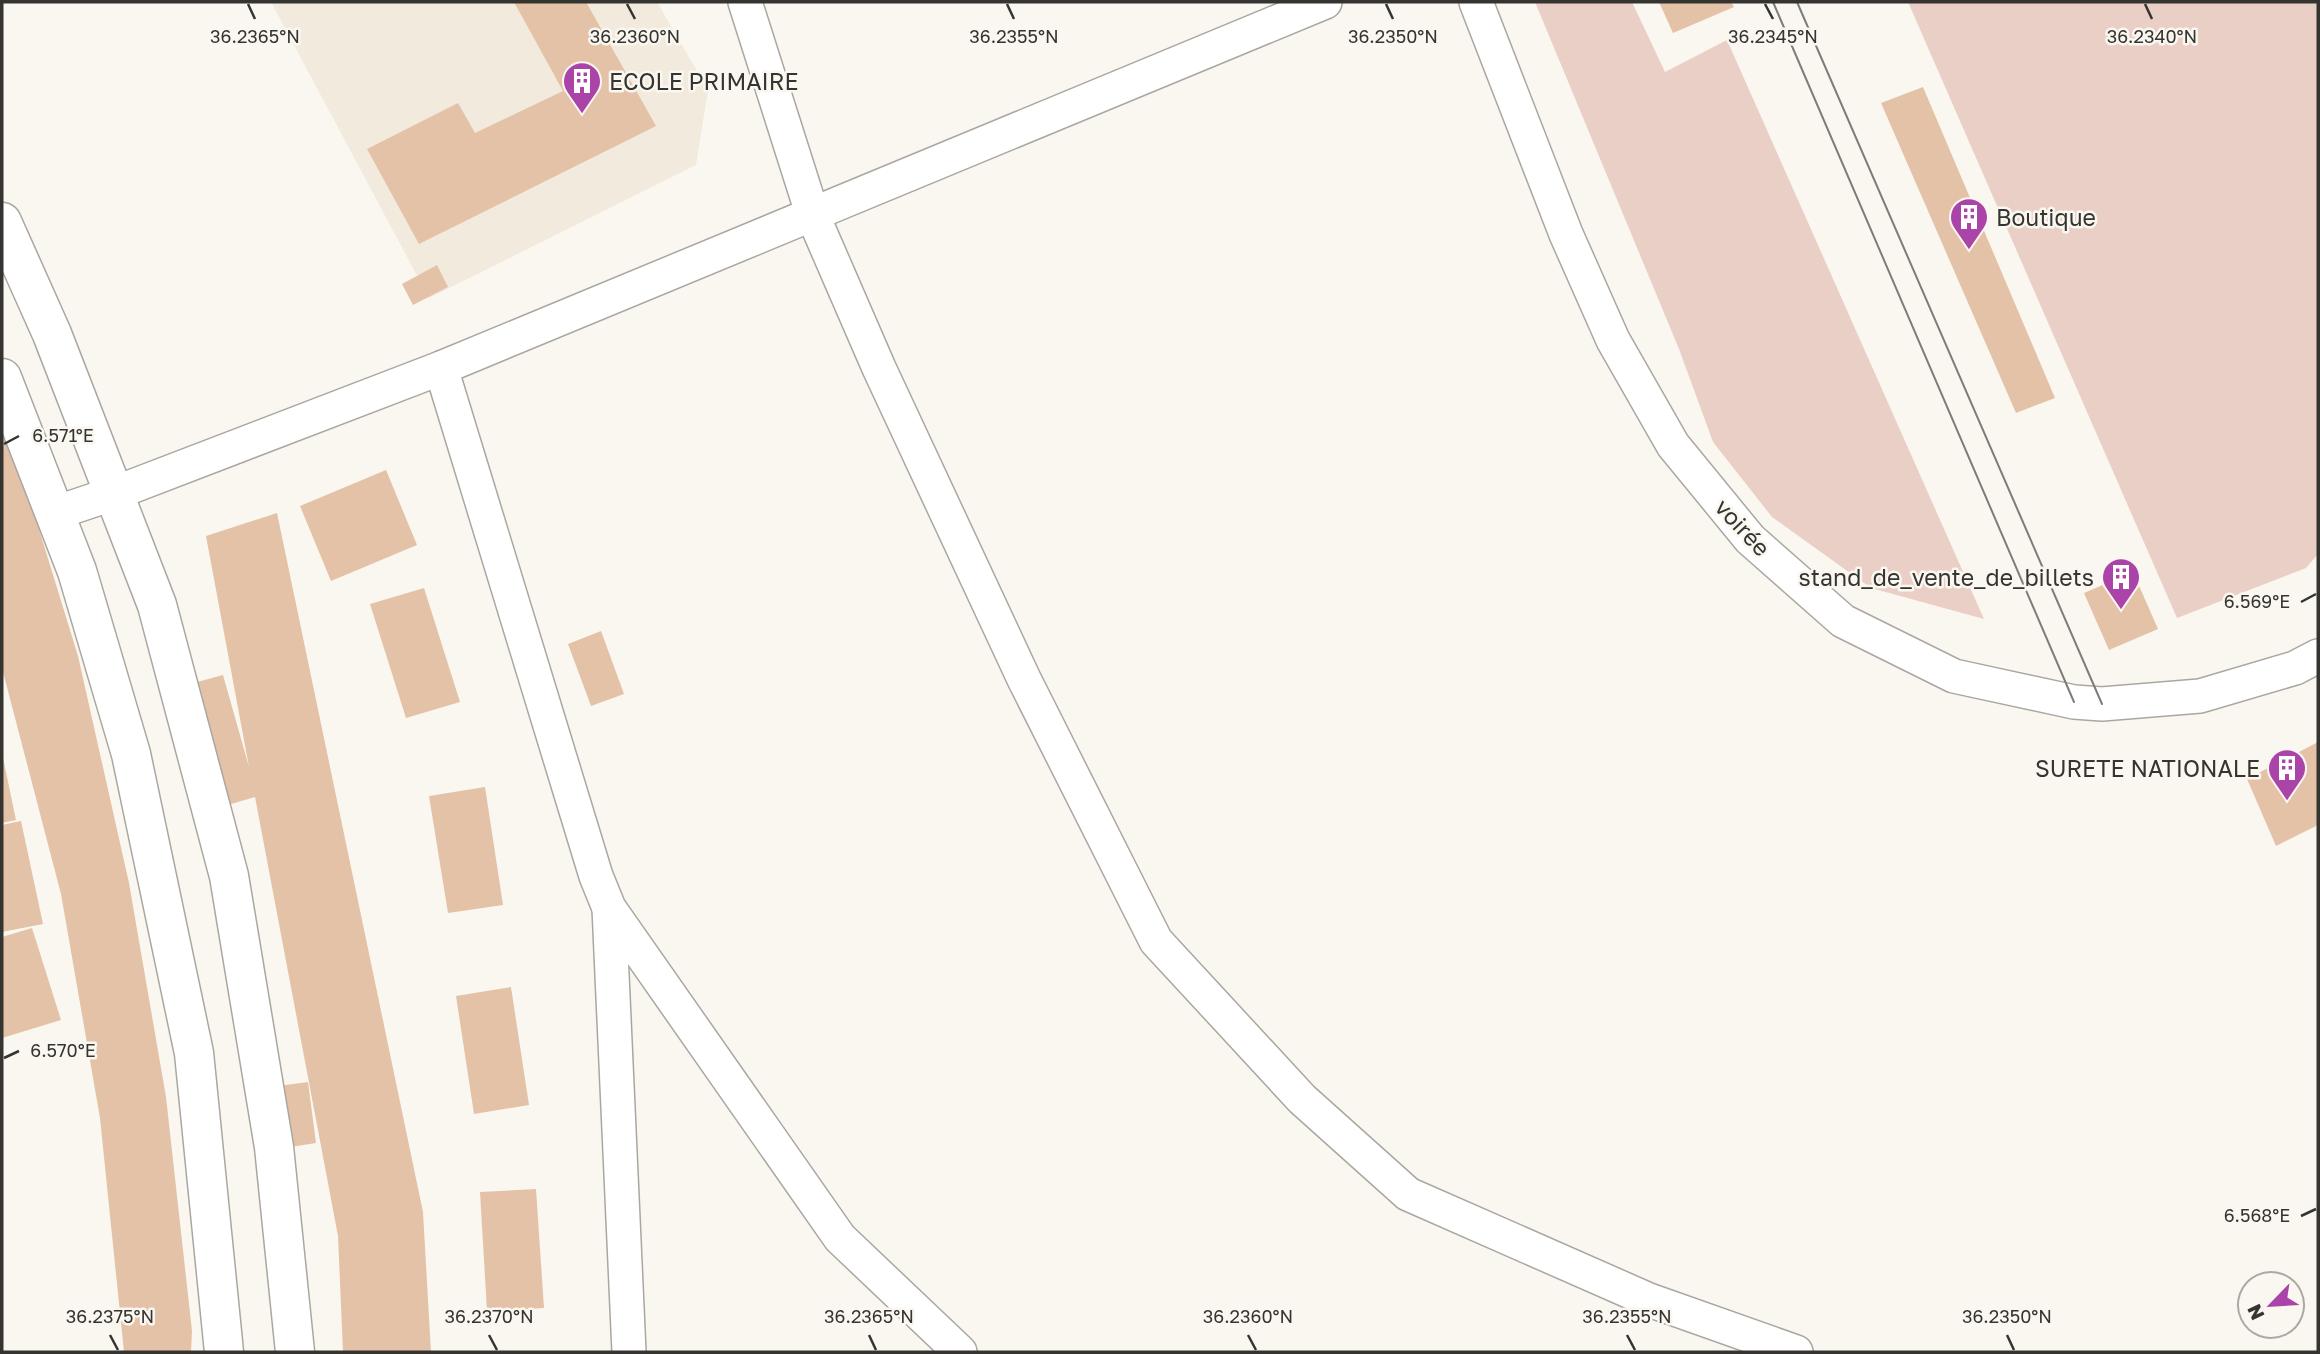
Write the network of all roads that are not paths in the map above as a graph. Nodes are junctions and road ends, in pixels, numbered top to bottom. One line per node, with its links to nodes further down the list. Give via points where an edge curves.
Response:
1 (745, 2): 4 (street)
2 (1325, 2): 4 (street)
3 (1476, 2): 10 (street, voirée, via 1566,234 1613,340 1673,445 1750,539 1843,621 1954,676 2074,702 2200,696 2295,668)
4 (813, 216): 6 (street); 16 (street, via 1024,679 1156,941 1302,1099 1408,1194 1648,1300)
5 (2, 222): 8 (main road)
6 (441, 368): 8 (street); 11 (street)
7 (2, 378): 9 (main road)
8 (115, 493): 9 (street); 13 (main road, via 158,605 229,876 274,1147)
9 (55, 513): 12 (main road, via 77,571 131,754 194,1053)
10 (2318, 656)
11 (609, 908): 14 (street); 15 (street, via 840,1238)
12 (224, 1352)
13 (295, 1352)
14 (629, 1352)
15 (960, 1352)
16 (1796, 1352)

